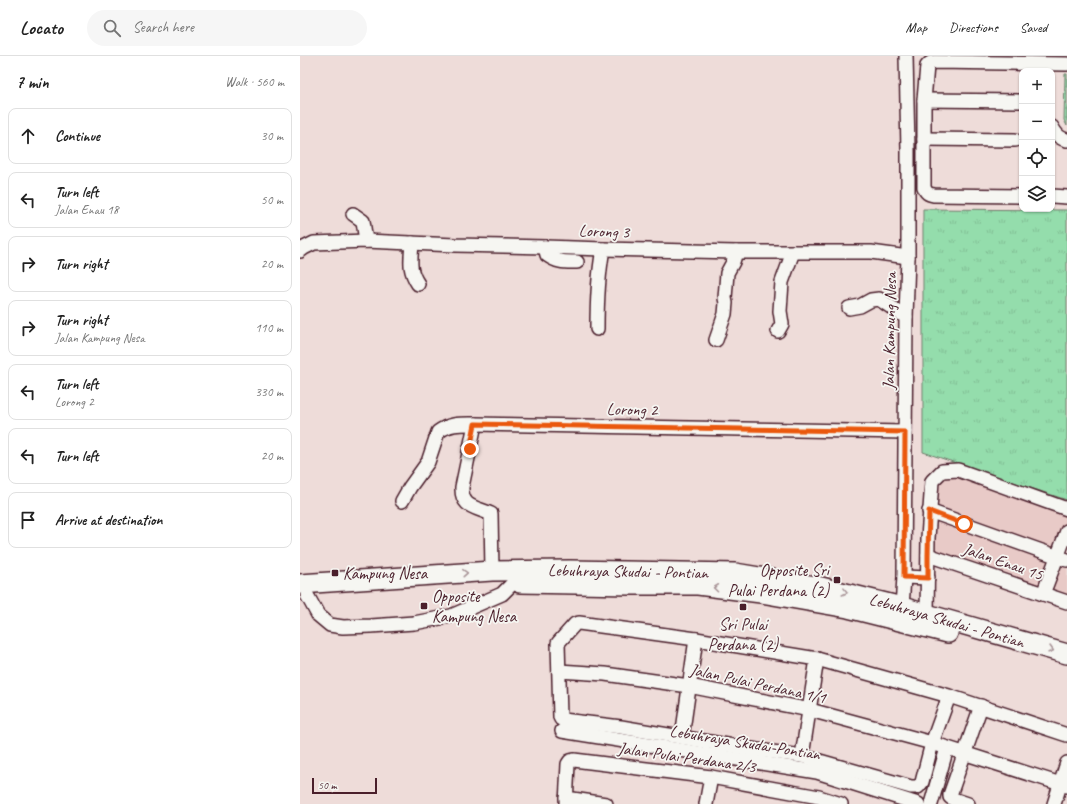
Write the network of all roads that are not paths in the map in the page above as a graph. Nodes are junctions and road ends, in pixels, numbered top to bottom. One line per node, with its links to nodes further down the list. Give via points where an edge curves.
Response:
1 (906, 56): 21 (street, Jalan Kampung Nesa)
2 (1049, 63): 3 (street); 4 (street, via 930,63 926,71)
3 (1067, 64)
4 (924, 100): 5 (street); 7 (street)
5 (1019, 101)
6 (1055, 131): 8 (street)
7 (924, 139): 9 (street); 10 (street, via 924,187 928,194)
8 (1066, 139)
9 (1015, 140)
10 (1019, 196)
11 (1055, 196): 12 (street)
12 (1067, 197)
13 (353, 214): 14 (street, via 363,221)
14 (366, 241): 15 (street, Lorong 3); 18 (street, Lorong 3, via 314,244)
15 (412, 243): 16 (street, Lorong 3); 23 (street, via 410,268)
16 (545, 246): 17 (street, Lorong 3); 22 (street, via 547,255 552,259)
17 (603, 249): 19 (street, Lorong 3); 26 (street, via 597,298)
18 (300, 251)
19 (736, 252): 20 (street, Lorong 3); 28 (street, via 727,273 725,314)
20 (793, 252): 21 (street, Lorong 3, via 871,252); 27 (street, via 782,282 782,324)
21 (908, 257): 25 (street, Jalan Kampung Nesa)
22 (577, 262)
23 (418, 284)
24 (850, 308): 25 (street, via 878,299)
25 (906, 317): 30 (street, Jalan Kampung Nesa)
26 (597, 329)
27 (778, 331)
28 (716, 340)
29 (475, 424): 30 (street, Lorong 2); 31 (street, Lorong 2, via 453,425 438,432 428,462); 37 (street, via 462,494 469,506 491,514)
30 (905, 432): 38 (street, Jalan Kampung Nesa)
31 (402, 501)
32 (1067, 509): 33 (street, via 958,470 942,471 932,480)
33 (929, 511): 35 (street); 36 (street)
34 (1067, 531): 36 (street)
35 (928, 555): 39 (street); 42 (street, Jalan Enau 15)
36 (1062, 558): 42 (street)
37 (492, 571): 41 (highway, Lebuhraya Skudai - Pontian, one-way to 37); 44 (highway, Lebuhraya Skudai - Pontian, one-way to 44, via 735,572 821,587)
38 (904, 577): 39 (street); 44 (street, Jalan Kampung Nesa)
39 (928, 578): 45 (street)
40 (513, 583): 41 (highway, Lebuhraya Skudai - Pontian); 41 (street, via 502,594 451,616 414,623 344,627 330,625 318,615); 49 (highway, Lebuhraya Skudai - Pontian, one-way to 40, via 848,608 761,593 698,586)
41 (303, 587)
42 (1043, 594): 43 (street, Jalan Enau 15)
43 (1067, 602)
44 (902, 607): 45 (highway, Lebuhraya Skudai - Pontian)
45 (927, 614): 47 (highway, Lebuhraya Skudai - Pontian, one-way to 47)
46 (696, 639): 48 (street); 50 (street, via 579,623 575,624 558,643); 51 (street)
47 (1067, 654)
48 (817, 659): 52 (street); 54 (street)
49 (1067, 668)
50 (559, 671): 51 (street, Jalan Pulai Perdana 1/1, via 605,674); 57 (street, via 561,719)
51 (689, 686): 54 (street, Jalan Pulai Perdana 1/1); 57 (street)
52 (949, 696): 53 (street); 58 (street)
53 (981, 706): 56 (street); 60 (street)
54 (810, 710): 58 (street, Jalan Pulai Perdana 1/1); 61 (street)
55 (562, 731): 69 (street, Lebuhraya Skudai-Pontian, via 817,772)
56 (1067, 735)
57 (682, 737): 61 (street)
58 (932, 743): 59 (street, Jalan Pulai Perdana 1/1); 61 (street, via 922,782 918,787)
59 (947, 748): 60 (street, Jalan Pulai Perdana 1/1); 70 (street)
60 (964, 754): 64 (street, Jalan Pulai Perdana 1/1); 71 (street, via 950,797)
61 (802, 756)
62 (1067, 763): 64 (street)
63 (711, 777): 65 (street, Jalan Pulai Perdana 2/3, via 574,760 568,764); 67 (street); 68 (street, Jalan Pulai Perdana 2/3, via 819,797)
64 (1064, 785): 72 (street)
65 (566, 801): 66 (street)
66 (606, 804)
67 (706, 804)
68 (841, 804)
69 (918, 804)
70 (931, 804)
71 (968, 804)
72 (1054, 804)

